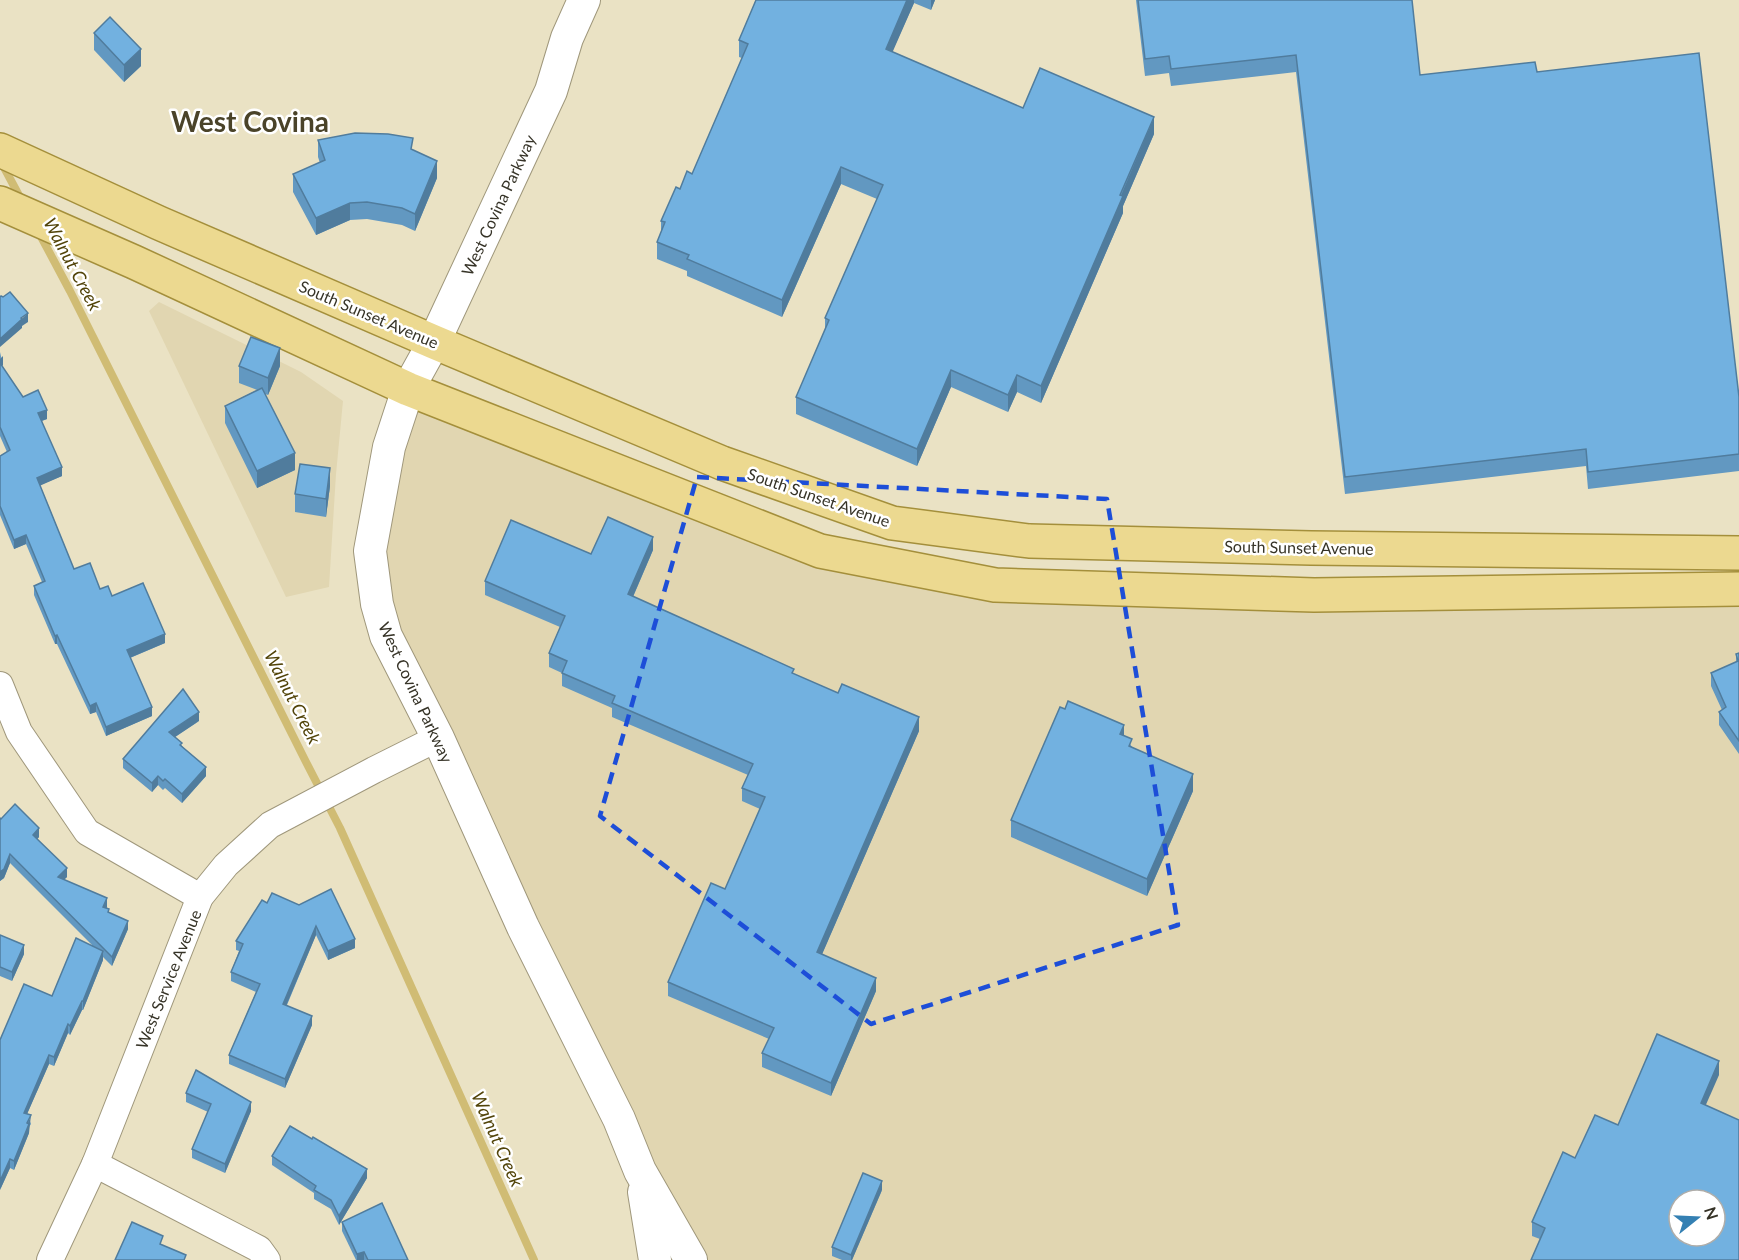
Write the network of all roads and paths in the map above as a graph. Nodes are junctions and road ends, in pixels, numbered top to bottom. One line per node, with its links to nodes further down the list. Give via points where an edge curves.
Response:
1 (584, 0): 4 (street, West Covina Parkway, via 567,38 551,91)
2 (0, 150): 4 (main road, South Sunset Avenue)
3 (0, 203): 5 (main road)
4 (434, 342): 5 (street, West Covina Parkway); 6 (main road, South Sunset Avenue, via 722,463 892,523 1029,540)
5 (408, 388): 7 (main road, via 820,551 995,585 1314,595); 10 (street, West Covina Parkway, via 389,447 370,551 376,604 386,636)
6 (1739, 553)
7 (1739, 589)
8 (0, 685): 9 (street)
9 (9, 738): 11 (street, via 87,832)
10 (438, 738): 11 (street, West Service Avenue, via 270,825 226,865); 13 (street, West Covina Parkway)
11 (200, 897): 12 (street, West Service Avenue)
12 (95, 1164): 15 (street, West Service Avenue); 16 (street, via 259,1249)
13 (640, 1171): 14 (street, West Covina Parkway); 19 (street, West Covina Parkway)
14 (648, 1214): 17 (street, West Covina Parkway); 18 (street)
15 (50, 1260)
16 (267, 1260)
17 (655, 1260)
18 (671, 1260)
19 (691, 1260)

